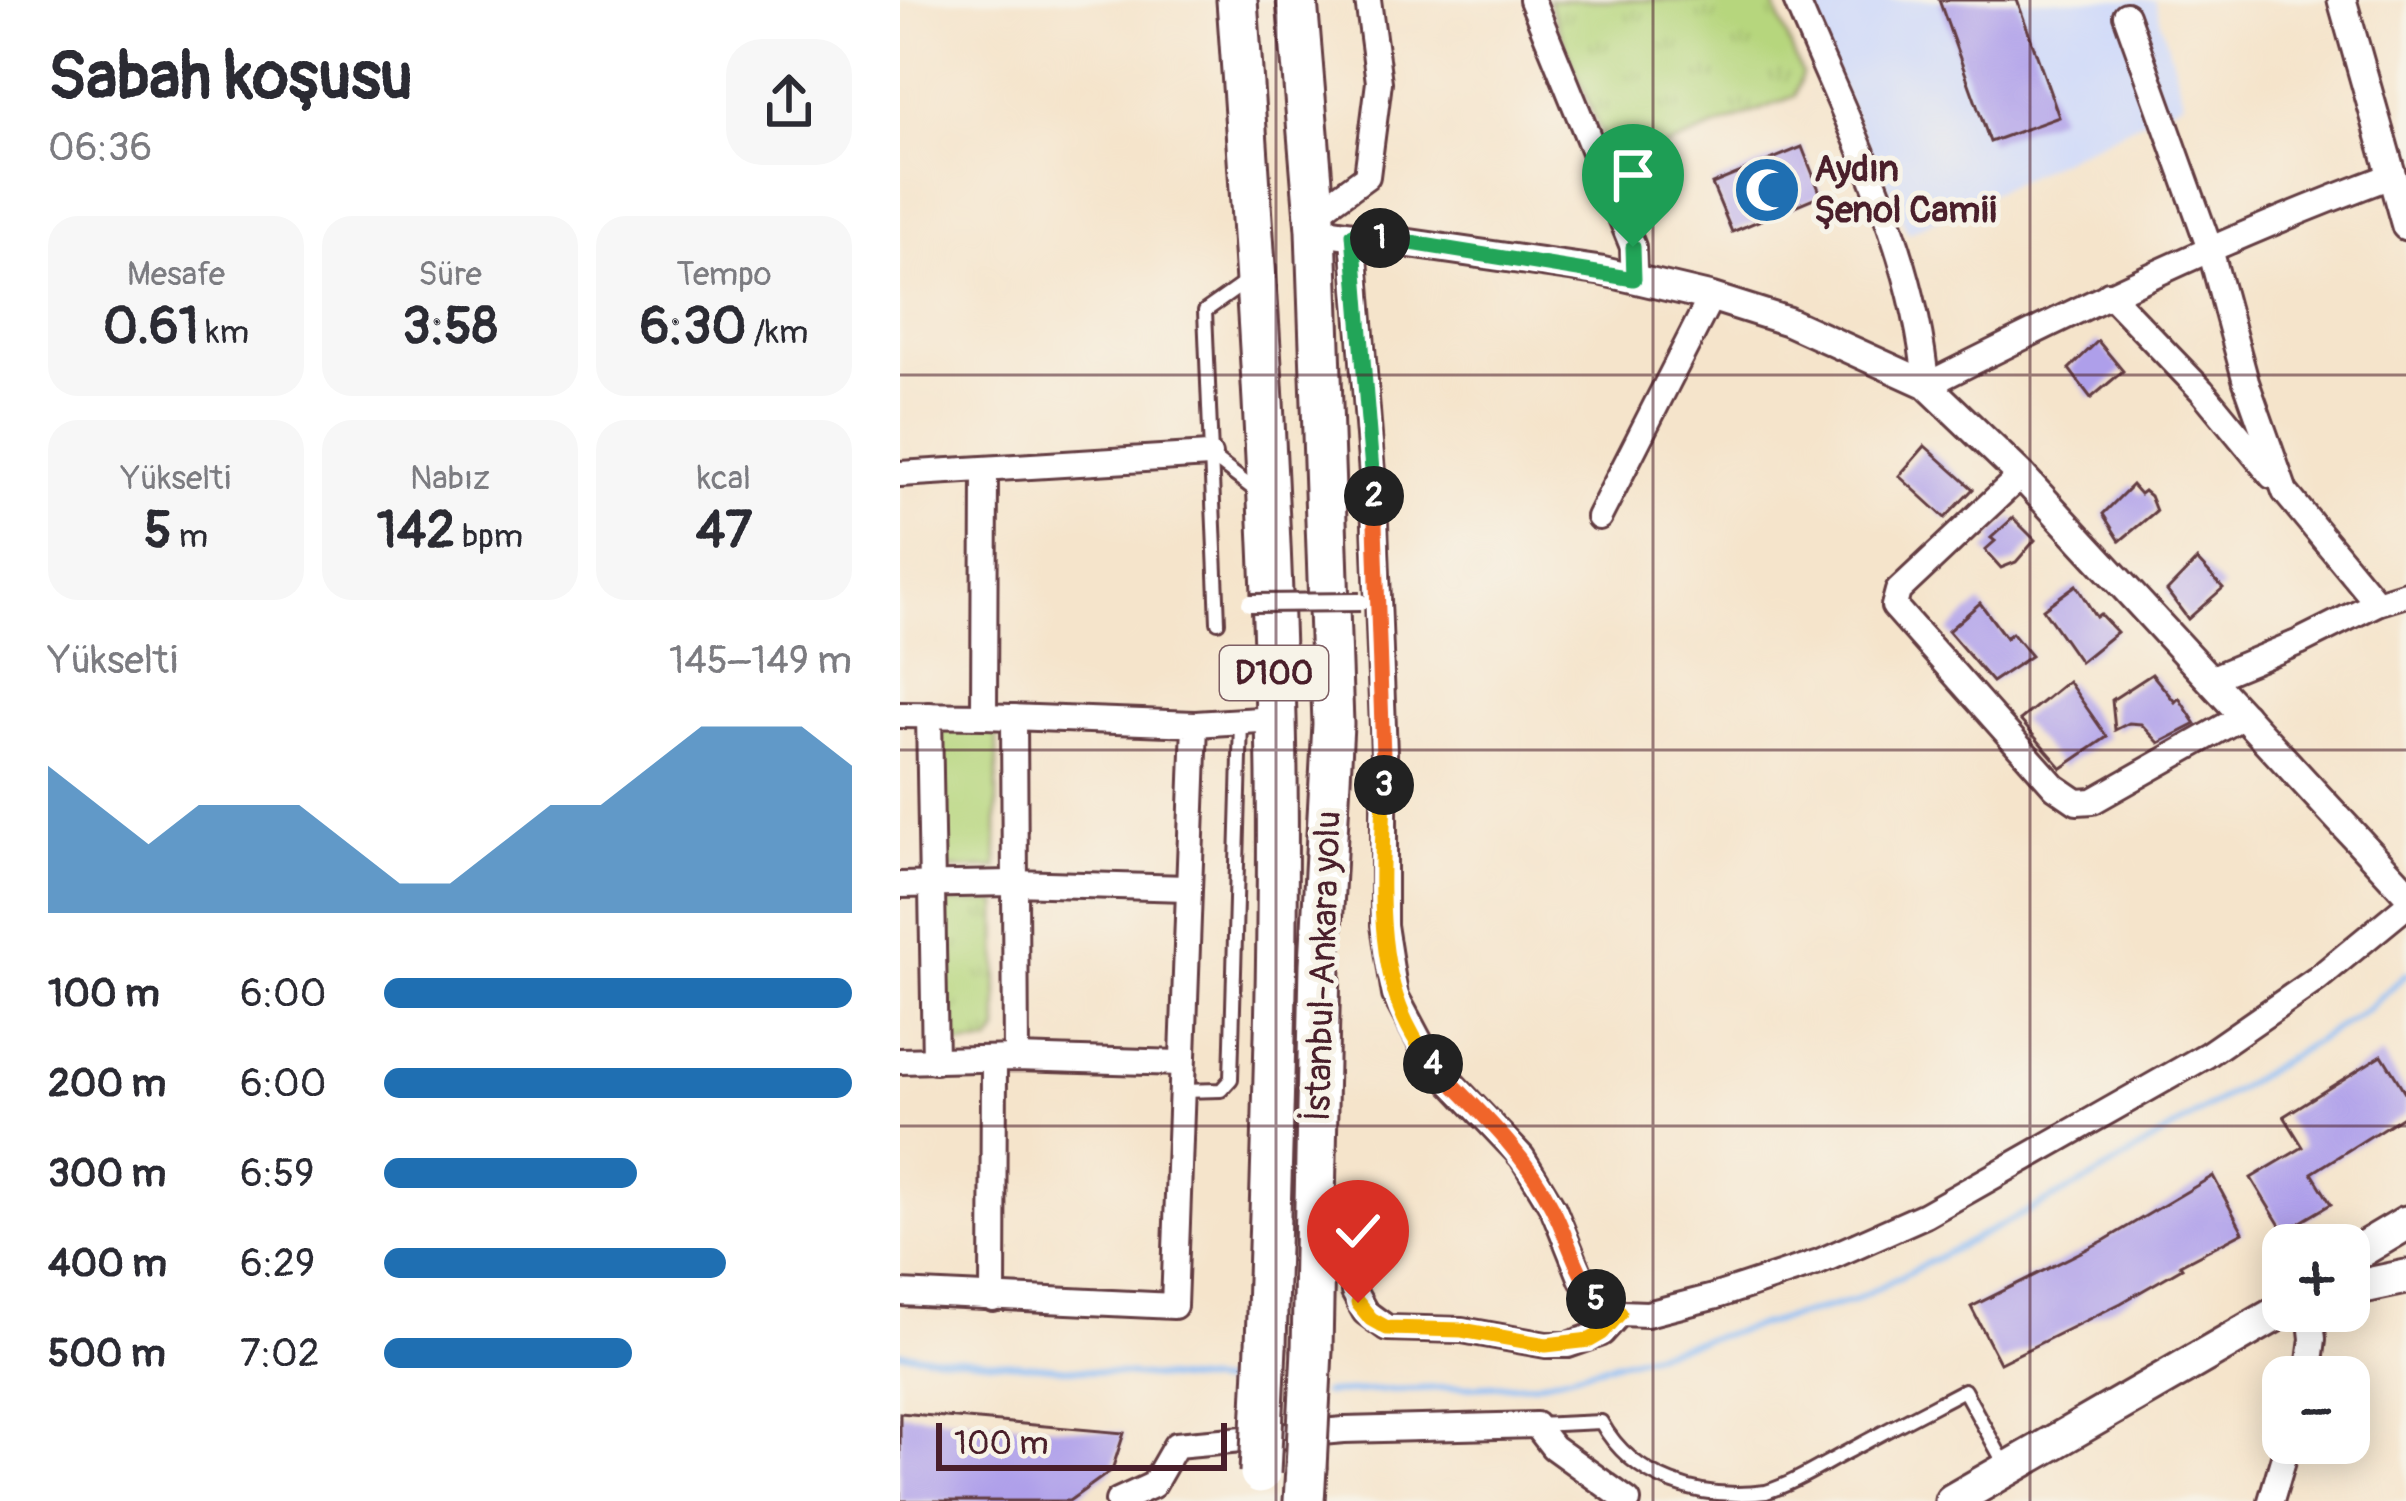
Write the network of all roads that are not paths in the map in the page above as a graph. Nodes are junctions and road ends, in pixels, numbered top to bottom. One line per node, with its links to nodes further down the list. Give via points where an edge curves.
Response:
1 (1237, 0): 12 (highway, İstanbul-Ankara yolu / D100)
2 (1298, 0): 9 (highway, İstanbul-Ankara yolu / D100)
3 (1368, 0): 9 (street, via 1379,82 1366,176)
4 (1532, 0): 13 (street, via 1633,247)
5 (1796, 0): 16 (street, via 1888,224 1922,334)
6 (2342, 0): 8 (street)
7 (2126, 15): 11 (street)
8 (2391, 176): 10 (street); 11 (street)
9 (1328, 226): 13 (street); 55 (street, via 1374,499 1384,925 1395,995 1429,1059 1522,1157 1582,1280); 60 (highway, İstanbul-Ankara yolu / D100, bridge, via 1333,724)
10 (2406, 226)
11 (2210, 249): 14 (street); 21 (street)
12 (1257, 275): 17 (lane, via 1205,311); 22 (highway, İstanbul-Ankara yolu / D100)
13 (1634, 279): 15 (street)
14 (2108, 294): 16 (street); 21 (street)
15 (1711, 297): 16 (street, via 1787,321); 23 (street)
16 (1926, 384): 20 (street)
17 (1209, 455): 18 (street); 22 (lane); 28 (lane)
18 (985, 469): 19 (street); 33 (street)
19 (900, 474)
20 (2021, 475): 29 (street); 32 (street, via 1898,591 1894,606 2055,788 2077,802 2093,801)
21 (2285, 492): 27 (street)
22 (1266, 498): 35 (highway, İstanbul-Ankara yolu / D100)
23 (1599, 517)
24 (2406, 594): 27 (street)
25 (1360, 602): 26 (street, bridge)
26 (1250, 603)
27 (2377, 603): 29 (street)
28 (1218, 622)
29 (2210, 679): 32 (street)
30 (900, 715): 31 (street)
31 (929, 715): 33 (street); 38 (street)
32 (2245, 715): 41 (street)
33 (984, 716): 34 (street)
34 (1014, 717): 36 (street); 37 (street)
35 (1258, 720): 36 (street); 47 (lane, via 1231,1079 1216,1091); 61 (highway, İstanbul-Ankara yolu / D100, bridge, via 1276,963)
36 (1195, 724): 40 (street)
37 (1013, 883): 38 (street); 40 (street); 43 (street)
38 (931, 884): 39 (street); 45 (street)
39 (900, 885)
40 (1187, 888): 46 (street)
41 (2406, 892)
42 (2406, 906): 55 (street, via 2207,1055 1925,1214 1819,1262 1713,1297)
43 (1005, 1059): 45 (street); 46 (street); 54 (street)
44 (900, 1061): 45 (street)
45 (934, 1061)
46 (1180, 1063): 47 (street)
47 (1180, 1091): 54 (street, via 1174,1306)
48 (1357, 1198): 55 (street, via 1354,1292 1387,1328 1568,1345 1602,1333)
49 (2406, 1223): 50 (main road)
50 (2370, 1244)
51 (2406, 1277): 52 (main road)
52 (2370, 1285)
53 (900, 1293): 54 (street)
54 (993, 1299)
55 (1620, 1313)
56 (2262, 1322): 59 (main road)
57 (1536, 1425): 59 (lane, via 1600,1422 1619,1451 1654,1479 1730,1498 1784,1485 1964,1390); 62 (street); 63 (street, via 1177,1444)
58 (2282, 1464): 67 (street)
59 (2008, 1469): 66 (main road)
60 (1305, 1484)
61 (1259, 1487)
62 (1590, 1490): 65 (street)
63 (1155, 1493): 64 (street)
64 (1118, 1501)
65 (1628, 1501)
66 (1952, 1501)
67 (2271, 1501)

